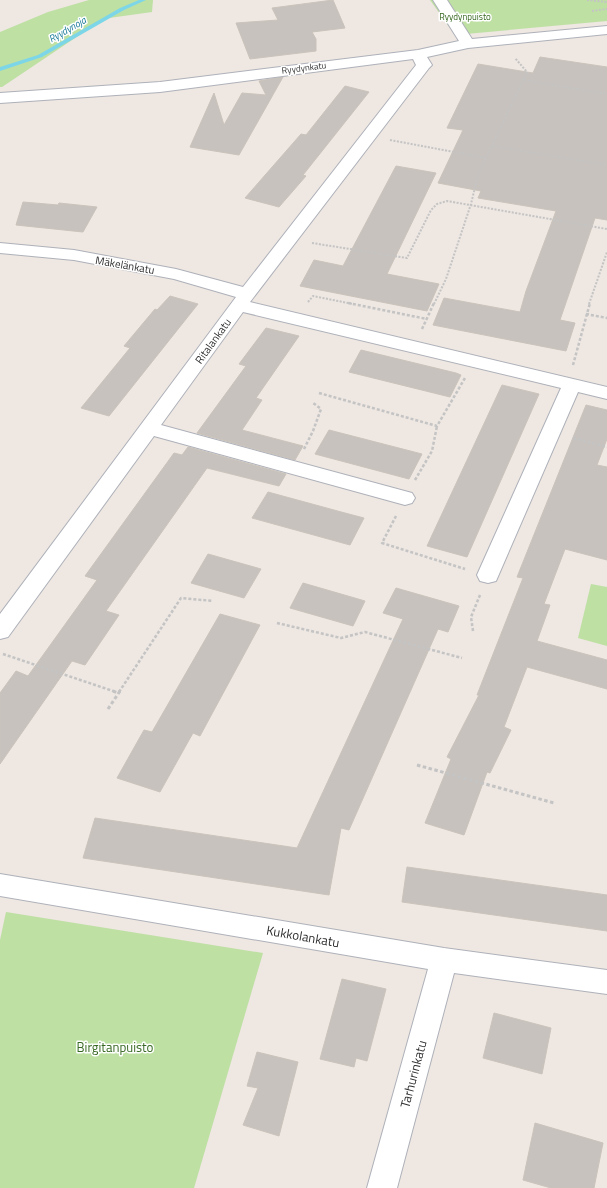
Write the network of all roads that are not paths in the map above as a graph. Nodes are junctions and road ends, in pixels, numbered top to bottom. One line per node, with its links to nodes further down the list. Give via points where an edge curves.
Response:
1 (440, 0): 3 (street)
2 (607, 30): 3 (street, Ryydynkatu)
3 (468, 44): 4 (street, Ryydynkatu)
4 (418, 54): 5 (street, Ryydynkatu, via 160,87); 7 (street, Ritalankatu, via 424,65)
5 (0, 98)
6 (0, 248): 7 (street, Mäkelänkatu, via 82,257 176,274)
7 (243, 300): 8 (street, Mäkelänkatu, via 474,363); 10 (street, Ritalankatu)
8 (572, 378): 9 (street, Mäkelänkatu); 12 (street, via 551,433)
9 (607, 393)
10 (149, 428): 11 (street); 13 (street, Ritalankatu)
11 (405, 498)
12 (488, 576)
13 (0, 631)
14 (0, 885): 15 (street, Kukkolankatu)
15 (444, 960): 16 (street, Kukkolankatu); 17 (street, Tarhurinkatu)
16 (607, 982)
17 (382, 1188)

